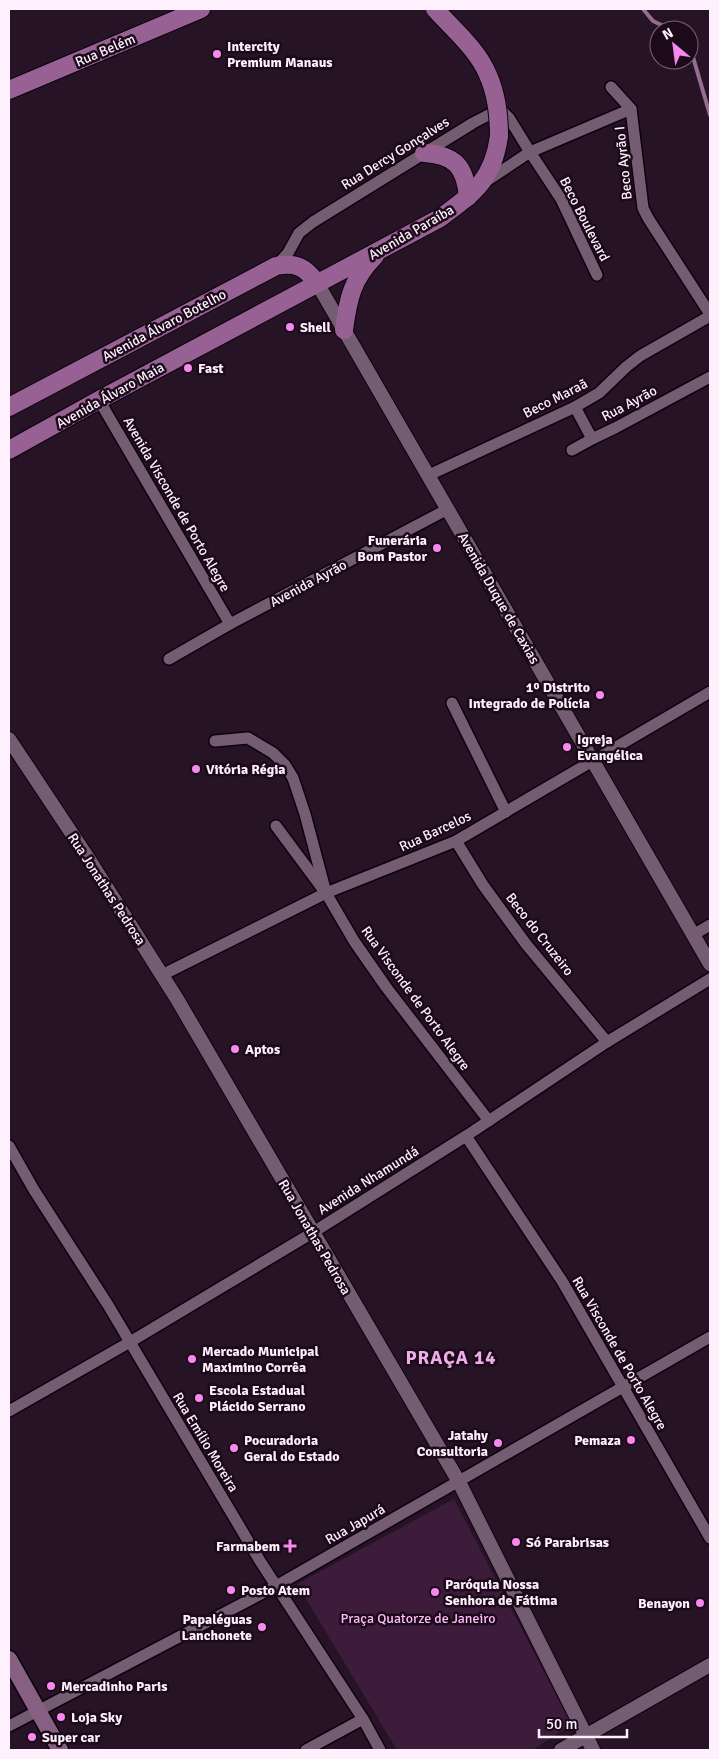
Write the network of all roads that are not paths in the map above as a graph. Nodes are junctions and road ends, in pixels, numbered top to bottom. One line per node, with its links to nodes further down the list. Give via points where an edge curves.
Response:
1 (201, 9): 4 (main road, Rua Belém)
2 (435, 9): 8 (main road, Avenida Paraíba, bridge, via 475,54 488,74 495,94 499,115 497,154 490,170)
3 (611, 87): 5 (street, Beco Ayrão I)
4 (9, 90)
5 (632, 109): 6 (street); 13 (street, Beco Ayrão I, via 643,208)
6 (530, 152): 7 (street, Rua Dercy Gonçalves, via 502,111 473,122); 8 (street); 11 (street, Beco Boulevard, via 561,199)
7 (424, 153): 8 (main road, via 451,158); 10 (street, Rua Dercy Gonçalves, via 313,222 300,233)
8 (474, 191): 9 (main road, Avenida Paraíba, via 440,218)
9 (381, 251): 12 (main road, Avenida Paraíba); 14 (main road, via 353,287)
10 (276, 266): 12 (main road, via 291,264 302,268); 17 (main road, Avenida Álvaro Botelho)
11 (597, 275)
12 (317, 283): 14 (street, Avenida Duque de Caxias); 16 (main road, Avenida Álvaro Maia)
13 (710, 315): 18 (street, Beco Maraã, via 640,356 599,393)
14 (344, 330): 22 (street, Avenida Duque de Caxias)
15 (710, 377): 19 (street, Rua Ayrão)
16 (98, 400): 20 (main road, Avenida Álvaro Maia); 24 (street, Avenida Visconde de Porto Alegre)
17 (9, 407)
18 (575, 407): 19 (street, Rua Ayrão); 22 (street, Beco Maraã)
19 (594, 438): 21 (street)
20 (9, 450)
21 (572, 450)
22 (428, 475): 23 (street, Avenida Duque de Caxias)
23 (448, 509): 24 (street, Avenida Ayrão); 31 (street, Avenida Duque de Caxias)
24 (230, 624): 25 (street, Avenida Ayrão)
25 (169, 659)
26 (710, 692): 31 (street, Rua Barcelos)
27 (452, 703): 32 (street)
28 (9, 740): 30 (street, Rua Jonathas Pedrosa)
29 (215, 741): 35 (street, Rua Visconde de Porto Alegre, via 248,738 286,765 305,814)
30 (13, 758): 39 (street, Rua Jonathas Pedrosa, via 88,858)
31 (593, 760): 32 (street, Rua Barcelos); 37 (street, Avenida Duque de Caxias)
32 (506, 812): 34 (street, Rua Barcelos)
33 (276, 826): 35 (street)
34 (456, 841): 35 (street, Rua Barcelos); 41 (street, Beco do Cruzeiro, via 526,944)
35 (326, 893): 39 (street, Rua Barcelos); 42 (street, Rua Visconde de Porto Alegre, via 386,987)
36 (710, 925): 37 (street)
37 (693, 935): 38 (street, Avenida Duque de Caxias)
38 (710, 964)
39 (162, 975): 45 (street, Rua Jonathas Pedrosa)
40 (710, 979): 41 (street, Avenida Nhamundá)
41 (607, 1042): 42 (street, Avenida Nhamundá)
42 (489, 1121): 43 (street, Avenida Nhamundá)
43 (466, 1136): 45 (street, Avenida Nhamundá); 48 (street, Rua Visconde de Porto Alegre, via 562,1281)
44 (9, 1146): 47 (street, Rua Emílio Moreira)
45 (312, 1233): 47 (street, Avenida Nhamundá); 50 (street, Rua Jonathas Pedrosa)
46 (710, 1337): 48 (street, Rua Japurá)
47 (130, 1342): 49 (street, Avenida Nhamundá); 52 (street, Rua Emílio Moreira)
48 (624, 1387): 50 (street, Rua Japurá); 51 (street, Rua Visconde de Porto Alegre)
49 (9, 1411)
50 (459, 1482): 52 (street, Rua Japurá); 58 (street, Rua Jonathas Pedrosa)
51 (710, 1538)
52 (276, 1586): 55 (street, Rua Japurá); 56 (street, Rua Emílio Moreira)
53 (9, 1659): 55 (main road)
54 (710, 1665): 58 (street)
55 (37, 1710): 57 (street, Rua Japurá); 59 (main road)
56 (363, 1719): 60 (street); 61 (street, Rua Emílio Moreira)
57 (9, 1726)
58 (586, 1736): 62 (street); 63 (street, Rua Jonathas Pedrosa)
59 (60, 1750)
60 (306, 1750)
61 (380, 1750)
62 (561, 1750)
63 (594, 1750)

